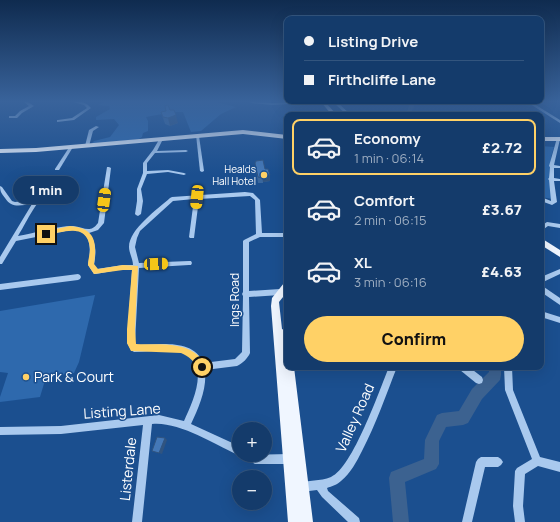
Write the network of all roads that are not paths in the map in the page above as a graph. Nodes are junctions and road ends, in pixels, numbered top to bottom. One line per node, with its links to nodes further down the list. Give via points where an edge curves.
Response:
1 (97, 127): 3 (street)
2 (85, 130): 3 (street)
3 (91, 130): 9 (street)
4 (197, 136): 5 (main road, via 243,132); 6 (main road); 21 (street)
5 (284, 137)
6 (161, 139): 9 (main road); 14 (street)
7 (544, 139): 8 (main road)
8 (559, 139): 10 (street)
9 (87, 146): 11 (main road)
10 (558, 146): 15 (street)
11 (72, 147): 12 (main road); 20 (street)
12 (0, 151)
13 (186, 151): 14 (street)
14 (154, 152): 22 (street, via 145,163)
15 (554, 154): 16 (street); 17 (street)
16 (560, 156)
17 (551, 166): 18 (street); 24 (street)
18 (560, 167)
19 (109, 168): 34 (street, via 101,223 93,231)
20 (57, 169)
21 (202, 171)
22 (145, 173): 23 (street, via 168,171); 31 (street, via 139,189)
23 (184, 174)
24 (550, 179): 25 (street); 29 (street, via 553,202)
25 (560, 180)
26 (0, 188): 30 (street, via 10,202 15,204)
27 (66, 195): 30 (street, via 59,189 53,189 44,193)
28 (197, 197): 35 (street, via 245,194 255,196); 37 (street); 45 (street, via 172,199 138,230 132,247)
29 (544, 200)
30 (36, 202): 38 (street)
31 (138, 214)
32 (544, 226): 33 (street, via 547,224)
33 (560, 226)
34 (85, 232): 38 (street, via 70,228); 45 (street, via 93,249 91,265 96,272)
35 (259, 235): 36 (street); 53 (street, Ings Road, via 246,241)
36 (284, 235)
37 (192, 237)
38 (14, 239): 43 (street)
39 (544, 243): 40 (main road)
40 (548, 246): 41 (street); 42 (main road)
41 (560, 248)
42 (560, 254)
43 (0, 262)
44 (189, 263): 45 (street)
45 (136, 267): 59 (street, via 131,329 131,343 134,348 181,350 190,353)
46 (560, 271): 48 (street)
47 (78, 277): 49 (street)
48 (544, 279)
49 (0, 287)
50 (284, 288): 52 (main road)
51 (544, 290): 54 (street)
52 (280, 292): 53 (street); 55 (main road, via 276,301)
53 (246, 294): 59 (street, Ings Road, via 246,353 237,362)
54 (560, 302)
55 (276, 311): 58 (main road); 69 (main road)
56 (544, 315): 57 (street)
57 (560, 320)
58 (284, 344)
59 (202, 367): 66 (street, via 200,389)
60 (289, 370): 69 (main road)
61 (392, 370): 74 (street, Valley Road, via 352,462 339,478)
62 (467, 370): 64 (street)
63 (508, 370): 71 (street, via 509,390)
64 (479, 380)
65 (148, 420): 66 (street, Listing Lane, via 159,419); 67 (street, Listing Lane, via 61,430); 76 (street, Listerdale)
66 (186, 426): 68 (street, Listing Lane)
67 (0, 431)
68 (232, 448)
69 (294, 458): 70 (street); 75 (main road)
70 (272, 459)
71 (537, 461): 73 (street); 81 (street, via 520,471)
72 (498, 462): 80 (street, via 481,462)
73 (560, 467)
74 (320, 485): 75 (street, Valley Road); 79 (street, via 325,494)
75 (297, 488): 77 (main road); 78 (main road)
76 (137, 522)
77 (295, 522)
78 (306, 522)
79 (355, 522)
80 (467, 522)
81 (520, 522)

